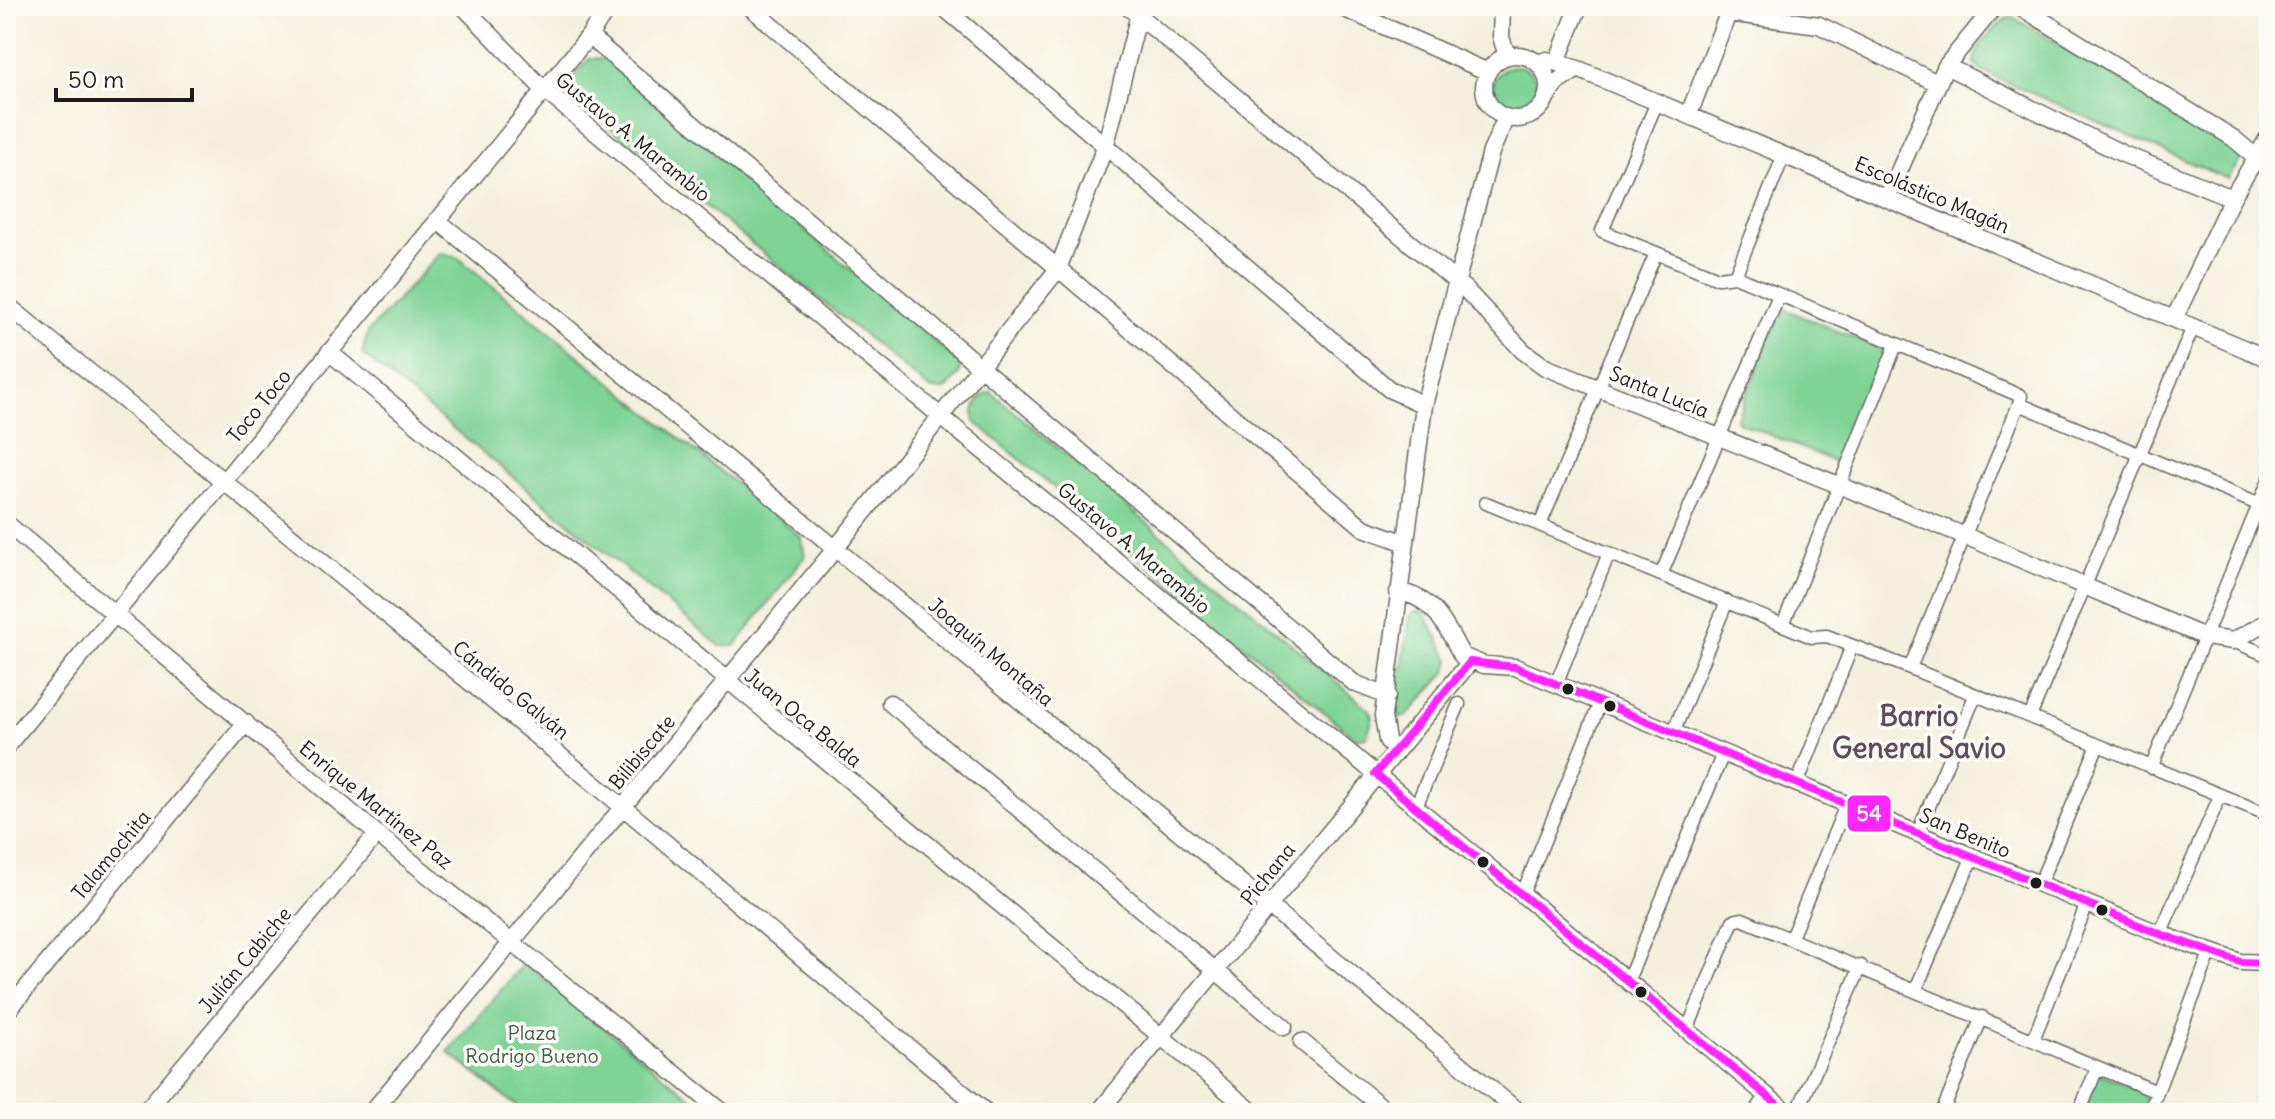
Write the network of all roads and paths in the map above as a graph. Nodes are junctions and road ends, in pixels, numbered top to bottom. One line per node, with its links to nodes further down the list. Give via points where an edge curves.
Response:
1 (463, 6): 20 (street, Gustavo A. Marambio)
2 (609, 6): 12 (street, Toco Toco)
3 (749, 6): 34 (street)
4 (942, 6): 26 (street)
5 (1338, 6): 18 (street)
6 (1502, 6): 13 (street, via 1501,37)
7 (1579, 6): 14 (street)
8 (1995, 6): 16 (street)
9 (2019, 6): 28 (street)
10 (1136, 9): 26 (street, Bilibiscate); 36 (street, Santa Lucía)
11 (1730, 10): 19 (street, via 1819,25); 23 (street)
12 (589, 36): 20 (street, Toco Toco); 44 (street)
13 (1507, 56): 15 (street, Escolástico Magán); 18 (street)
14 (1557, 62): 15 (street, Escolástico Magán); 17 (street, Escolástico Magán)
15 (1537, 63): 21 (street, via 1547,80)
16 (1946, 66): 19 (street); 31 (street, via 2123,154)
17 (1578, 69): 21 (street, via 1556,83); 22 (street, Escolástico Magán)
18 (1488, 72): 24 (street, via 1486,100)
19 (1937, 83): 30 (street)
20 (544, 90): 32 (street, Toco Toco); 48 (street, Gustavo A. Marambio)
21 (1545, 101): 24 (street, via 1531,115)
22 (1657, 102): 23 (street, Escolástico Magán); 33 (street, via 1602,231)
23 (1689, 114): 27 (street, Escolástico Magán)
24 (1506, 117): 36 (street)
25 (2269, 136): 28 (street)
26 (1106, 144): 34 (street, Bilibiscate); 47 (street, via 1389,389)
27 (1784, 155): 30 (street, Escolástico Magán); 35 (street)
28 (2255, 156): 29 (street); 31 (street)
29 (2269, 168)
30 (1887, 198): 39 (street, Escolástico Magán)
31 (2232, 198): 39 (street)
32 (437, 220): 42 (street, Toco Toco); 60 (street, Joaquín Montaña)
33 (1656, 253): 35 (street, via 1718,278); 45 (street)
34 (1058, 269): 44 (street, Bilibiscate); 59 (street, via 1364,528)
35 (1735, 276): 37 (street)
36 (1455, 282): 45 (street, Santa Lucía, via 1534,361); 47 (street)
37 (1779, 295): 41 (street); 49 (street)
38 (6, 304): 52 (street, Cándido Galván)
39 (2174, 319): 40 (street, Escolástico Magán)
40 (2193, 327): 43 (street, Escolástico Magán); 50 (street)
41 (1896, 345): 46 (street, via 2021,396); 53 (street)
42 (329, 352): 52 (street, Toco Toco); 75 (street, Juan Oca Balda)
43 (2269, 359)
44 (981, 366): 48 (street, Bilibiscate); 77 (street, via 1354,683)
45 (1596, 389): 49 (street, Santa Lucía); 57 (street)
46 (2019, 404): 50 (street); 58 (street)
47 (1424, 405): 59 (street)
48 (941, 414): 60 (street, Bilibiscate); 90 (street, Gustavo A. Marambio)
49 (1719, 437): 53 (street, Santa Lucía); 62 (street)
50 (2138, 452): 55 (street); 63 (street)
51 (2269, 480): 55 (street)
52 (223, 482): 66 (street, Toco Toco); 94 (street, Cándido Galván)
53 (1840, 486): 58 (street, Santa Lucía); 68 (street)
54 (1486, 503): 57 (street)
55 (2260, 505): 69 (street)
56 (6, 523): 66 (street, Enrique Martínez Paz)
57 (1540, 525): 61 (street)
58 (1963, 535): 63 (street, Santa Lucía); 74 (street)
59 (1403, 542): 64 (street)
60 (835, 549): 75 (street, Bilibiscate); 103 (street, Joaquín Montaña)
61 (1609, 553): 62 (street); 76 (street)
62 (1661, 575): 65 (street)
63 (2083, 588): 69 (street, Santa Lucía); 82 (street)
64 (1398, 592): 73 (street, via 1427,602); 77 (street)
65 (1727, 601): 68 (street); 84 (street)
66 (116, 613): 83 (street, Enrique Martínez Paz); 85 (street, Toco Toco)
67 (2269, 621): 70 (street)
68 (1783, 625): 71 (street)
69 (2205, 637): 70 (street, Santa Lucía); 89 (street)
70 (2233, 641): 72 (street)
71 (1852, 646): 74 (street); 91 (street)
72 (2269, 656)
73 (1470, 662): 76 (street, San Benito, via 1515,667); 87 (street, Pichana)
74 (1910, 668): 78 (street)
75 (727, 682): 94 (street, Bilibiscate); 117 (street, Juan Oca Balda)
76 (1556, 684): 80 (street, San Benito)
77 (1387, 696): 87 (street, via 1383,726)
78 (1975, 696): 82 (street); 98 (street)
79 (890, 703): 110 (street)
80 (1600, 703): 84 (street, San Benito); 101 (street)
81 (1459, 704): 95 (street)
82 (2030, 717): 86 (street)
83 (246, 723): 97 (street, Enrique Martínez Paz); 113 (street, Talamochita)
84 (1673, 733): 88 (street, San Benito)
85 (6, 747)
86 (2097, 747): 89 (street); 100 (street)
87 (1394, 751): 90 (street, Pichana)
88 (1723, 754): 91 (street, San Benito); 111 (street)
89 (2151, 768): 92 (street)
90 (1375, 774): 95 (street, Gustavo A. Marambio); 103 (street, Pichana)
91 (1797, 784): 93 (street, San Benito)
92 (2220, 796): 96 (street); 104 (street)
93 (1846, 805): 98 (street, San Benito); 105 (street)
94 (623, 807): 106 (street, Bilibiscate); 126 (street, Cándido Galván)
95 (1415, 809): 101 (street, Gustavo A. Marambio)
96 (2269, 815)
97 (377, 834): 106 (street, Enrique Martínez Paz); 123 (street, Julián Cabiche)
98 (1917, 835): 99 (street, San Benito)
99 (1972, 858): 100 (street, San Benito); 112 (street)
100 (2039, 885): 102 (street, San Benito)
101 (1522, 895): 111 (street, Gustavo A. Marambio)
102 (2087, 904): 104 (street, San Benito); 118 (street)
103 (1268, 907): 110 (street, Pichana); 130 (street, Joaquín Montaña)
104 (2160, 934): 107 (street, San Benito)
105 (1791, 938): 109 (street); 116 (street, via 1742,919 1733,921)
106 (511, 940): 124 (street, Bilibiscate); 125 (street, Enrique Martínez Paz)
107 (2210, 953): 108 (street, San Benito); 121 (street)
108 (2269, 963)
109 (1861, 966): 112 (street); 133 (street)
110 (1214, 972): 115 (street); 117 (street, Pichana)
111 (1628, 980): 116 (street, Gustavo A. Marambio)
112 (1916, 989): 114 (street)
113 (6, 1013)
114 (1982, 1017): 118 (street); 134 (street)
115 (1284, 1027)
116 (1687, 1030): 122 (street, Gustavo A. Marambio)
117 (1160, 1037): 127 (street, Pichana); 128 (street, Juan Oca Balda)
118 (2033, 1040): 120 (street)
119 (1302, 1042): 129 (street)
120 (2097, 1068): 121 (street); 135 (street)
121 (2157, 1092): 136 (street)
122 (1769, 1097): 131 (street); 132 (street, Gustavo A. Marambio)
123 (144, 1113)
124 (371, 1113)
125 (724, 1113)
126 (987, 1113)
127 (1098, 1113)
128 (1254, 1113)
129 (1389, 1113)
130 (1520, 1113)
131 (1756, 1113)
132 (1788, 1113)
133 (1797, 1113)
134 (1942, 1113)
135 (2079, 1113)
136 (2149, 1113)

